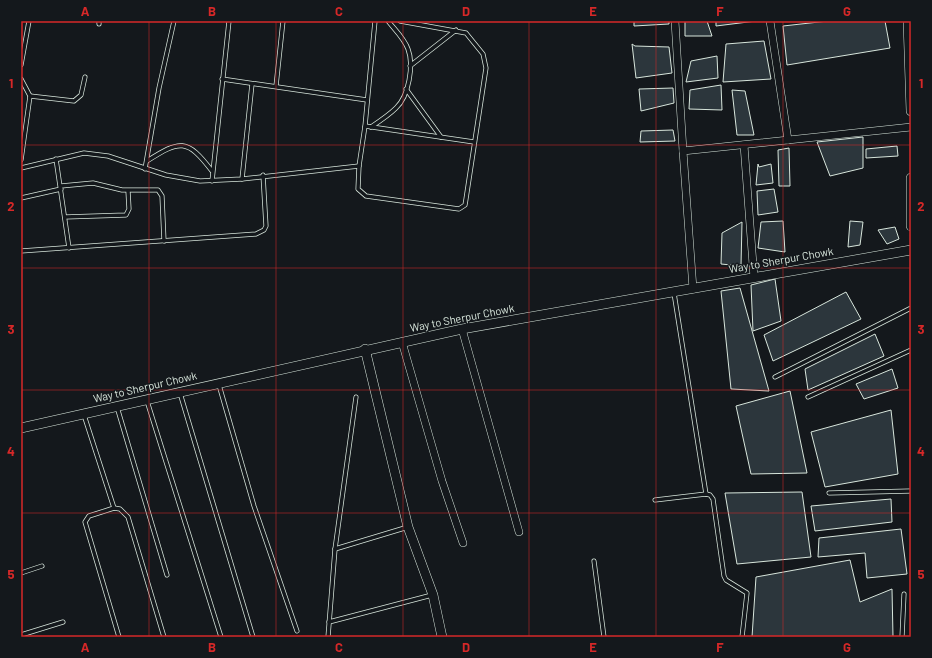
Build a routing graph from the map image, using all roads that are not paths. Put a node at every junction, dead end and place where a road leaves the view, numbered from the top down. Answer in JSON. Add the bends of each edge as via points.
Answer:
{"nodes":[{"id":1,"x":29,"y":21,"type":"edge"},
{"id":2,"x":174,"y":21,"type":"edge"},
{"id":3,"x":229,"y":21,"type":"edge"},
{"id":4,"x":280,"y":21,"type":"edge"},
{"id":5,"x":283,"y":21,"type":"edge"},
{"id":6,"x":375,"y":21,"type":"edge"},
{"id":7,"x":388,"y":21,"type":"edge"},
{"id":8,"x":400,"y":21,"type":"edge"},
{"id":9,"x":675,"y":21,"type":"edge"},
{"id":10,"x":770,"y":21,"type":"edge"},
{"id":11,"x":908,"y":21,"type":"edge"},
{"id":12,"x":456,"y":30,"type":"junction"},
{"id":13,"x":21,"y":65,"type":"edge"},
{"id":14,"x":410,"y":66,"type":"junction"},
{"id":15,"x":85,"y":77,"type":"dead end"},
{"id":16,"x":21,"y":79,"type":"edge"},
{"id":17,"x":222,"y":79,"type":"junction"},
{"id":18,"x":252,"y":84,"type":"junction"},
{"id":19,"x":276,"y":86,"type":"junction"},
{"id":20,"x":406,"y":89,"type":"junction"},
{"id":21,"x":30,"y":96,"type":"junction"},
{"id":22,"x":367,"y":100,"type":"junction"},
{"id":23,"x":911,"y":111,"type":"edge"},
{"id":24,"x":365,"y":126,"type":"junction"},
{"id":25,"x":371,"y":127,"type":"junction"},
{"id":26,"x":911,"y":127,"type":"edge"},
{"id":27,"x":441,"y":137,"type":"junction"},
{"id":28,"x":788,"y":140,"type":"junction"},
{"id":29,"x":474,"y":142,"type":"junction"},
{"id":30,"x":744,"y":145,"type":"junction"},
{"id":31,"x":683,"y":151,"type":"junction"},
{"id":32,"x":56,"y":159,"type":"junction"},
{"id":33,"x":21,"y":160,"type":"edge"},
{"id":34,"x":146,"y":161,"type":"junction"},
{"id":35,"x":359,"y":166,"type":"junction"},
{"id":36,"x":21,"y":168,"type":"edge"},
{"id":37,"x":145,"y":168,"type":"junction"},
{"id":38,"x":213,"y":171,"type":"junction"},
{"id":39,"x":263,"y":176,"type":"junction"},
{"id":40,"x":911,"y":178,"type":"edge"},
{"id":41,"x":242,"y":179,"type":"junction"},
{"id":42,"x":212,"y":181,"type":"junction"},
{"id":43,"x":61,"y":188,"type":"junction"},
{"id":44,"x":128,"y":190,"type":"junction"},
{"id":45,"x":21,"y":198,"type":"edge"},
{"id":46,"x":65,"y":217,"type":"junction"},
{"id":47,"x":911,"y":226,"type":"edge"},
{"id":48,"x":164,"y":241,"type":"junction"},
{"id":49,"x":69,"y":248,"type":"junction"},
{"id":50,"x":911,"y":250,"type":"edge"},
{"id":51,"x":21,"y":251,"type":"edge"},
{"id":52,"x":754,"y":278,"type":"junction"},
{"id":53,"x":693,"y":289,"type":"junction"},
{"id":54,"x":674,"y":292,"type":"junction"},
{"id":55,"x":911,"y":308,"type":"edge"},
{"id":56,"x":462,"y":329,"type":"junction"},
{"id":57,"x":402,"y":342,"type":"junction"},
{"id":58,"x":365,"y":349,"type":"junction"},
{"id":59,"x":911,"y":350,"type":"edge"},
{"id":60,"x":775,"y":377,"type":"dead end"},
{"id":61,"x":218,"y":383,"type":"junction"},
{"id":62,"x":180,"y":392,"type":"junction"},
{"id":63,"x":356,"y":396,"type":"dead end"},
{"id":64,"x":808,"y":397,"type":"dead end"},
{"id":65,"x":146,"y":399,"type":"junction"},
{"id":66,"x":116,"y":406,"type":"junction"},
{"id":67,"x":84,"y":414,"type":"junction"},
{"id":68,"x":21,"y":428,"type":"edge"},
{"id":69,"x":911,"y":492,"type":"edge"},
{"id":70,"x":829,"y":493,"type":"dead end"},
{"id":71,"x":706,"y":494,"type":"junction"},
{"id":72,"x":656,"y":500,"type":"dead end"},
{"id":73,"x":114,"y":508,"type":"junction"},
{"id":74,"x":408,"y":527,"type":"junction"},
{"id":75,"x":519,"y":532,"type":"dead end"},
{"id":76,"x":463,"y":543,"type":"dead end"},
{"id":77,"x":335,"y":549,"type":"junction"},
{"id":78,"x":594,"y":561,"type":"dead end"},
{"id":79,"x":42,"y":566,"type":"dead end"},
{"id":80,"x":21,"y":573,"type":"edge"},
{"id":81,"x":167,"y":575,"type":"dead end"},
{"id":82,"x":904,"y":594,"type":"dead end"},
{"id":83,"x":433,"y":595,"type":"junction"},
{"id":84,"x":63,"y":622,"type":"dead end"},
{"id":85,"x":329,"y":622,"type":"junction"},
{"id":86,"x":297,"y":631,"type":"dead end"},
{"id":87,"x":21,"y":635,"type":"edge"},
{"id":88,"x":119,"y":637,"type":"edge"},
{"id":89,"x":164,"y":637,"type":"edge"},
{"id":90,"x":221,"y":637,"type":"edge"},
{"id":91,"x":254,"y":637,"type":"edge"},
{"id":92,"x":328,"y":637,"type":"edge"},
{"id":93,"x":442,"y":637,"type":"edge"},
{"id":94,"x":604,"y":637,"type":"edge"},
{"id":95,"x":742,"y":637,"type":"edge"},
{"id":96,"x":902,"y":637,"type":"edge"}],
"edges":[{"from":1,"to":13,"type":"lane"},
{"from":2,"to":34,"type":"lane"},
{"from":3,"to":17,"type":"lane"},
{"from":4,"to":5,"type":"lane"},
{"from":5,"to":19,"type":"lane"},
{"from":6,"to":22,"type":"lane"},
{"from":7,"to":14,"type":"lane","via":[[406,44]]},
{"from":8,"to":12,"type":"lane"},
{"from":9,"to":31,"type":"street"},
{"from":10,"to":28,"type":"street"},
{"from":11,"to":23,"type":"street"},
{"from":12,"to":14,"type":"lane"},
{"from":12,"to":29,"type":"lane","via":[[466,33],[471,38],[487,63]]},
{"from":14,"to":20,"type":"lane"},
{"from":15,"to":21,"type":"lane","via":[[81,94],[74,101]]},
{"from":16,"to":21,"type":"lane"},
{"from":17,"to":18,"type":"lane"},
{"from":17,"to":38,"type":"lane"},
{"from":18,"to":19,"type":"lane"},
{"from":18,"to":41,"type":"lane"},
{"from":19,"to":22,"type":"lane"},
{"from":20,"to":25,"type":"lane","via":[[397,108]]},
{"from":20,"to":27,"type":"lane"},
{"from":21,"to":33,"type":"lane"},
{"from":22,"to":24,"type":"lane"},
{"from":24,"to":25,"type":"lane"},
{"from":24,"to":35,"type":"lane"},
{"from":25,"to":27,"type":"lane"},
{"from":26,"to":28,"type":"street"},
{"from":27,"to":29,"type":"lane"},
{"from":28,"to":30,"type":"street"},
{"from":29,"to":35,"type":"lane","via":[[465,205],[459,209],[366,196],[358,189]]},
{"from":30,"to":31,"type":"street"},
{"from":30,"to":52,"type":"street"},
{"from":31,"to":53,"type":"street"},
{"from":32,"to":36,"type":"lane"},
{"from":32,"to":37,"type":"lane","via":[[77,153],[93,153]]},
{"from":32,"to":43,"type":"lane"},
{"from":34,"to":37,"type":"lane"},
{"from":34,"to":38,"type":"lane","via":[[169,147],[185,145],[198,153]]},
{"from":35,"to":39,"type":"lane"},
{"from":37,"to":42,"type":"lane","via":[[187,180]]},
{"from":38,"to":42,"type":"lane"},
{"from":39,"to":41,"type":"lane"},
{"from":39,"to":48,"type":"lane","via":[[266,226],[262,232]]},
{"from":40,"to":47,"type":"street"},
{"from":41,"to":42,"type":"lane"},
{"from":43,"to":44,"type":"lane","via":[[93,183]]},
{"from":43,"to":45,"type":"lane"},
{"from":43,"to":46,"type":"lane"},
{"from":44,"to":46,"type":"lane","via":[[129,209],[126,215]]},
{"from":44,"to":48,"type":"lane","via":[[154,189],[160,193]]},
{"from":46,"to":49,"type":"lane"},
{"from":48,"to":49,"type":"lane"},
{"from":49,"to":51,"type":"lane"},
{"from":50,"to":52,"type":"street","name":"Way to Sherpur Chowk"},
{"from":52,"to":53,"type":"street","name":"Way to Sherpur Chowk"},
{"from":53,"to":54,"type":"street","name":"Way to Sherpur Chowk"},
{"from":54,"to":56,"type":"street","name":"Way to Sherpur Chowk"},
{"from":54,"to":71,"type":"lane"},
{"from":55,"to":60,"type":"lane"},
{"from":56,"to":57,"type":"street","name":"Way to Sherpur Chowk"},
{"from":56,"to":75,"type":"street"},
{"from":57,"to":58,"type":"street","name":"Way to Sherpur Chowk"},
{"from":57,"to":76,"type":"street","via":[[442,481]]},
{"from":58,"to":61,"type":"street","name":"Way to Sherpur Chowk"},
{"from":58,"to":74,"type":"street"},
{"from":59,"to":64,"type":"lane"},
{"from":61,"to":62,"type":"street","name":"Way to Sherpur Chowk"},
{"from":61,"to":86,"type":"lane","via":[[254,506]]},
{"from":62,"to":65,"type":"street","name":"Way to Sherpur Chowk"},
{"from":62,"to":91,"type":"lane"},
{"from":63,"to":77,"type":"lane"},
{"from":65,"to":66,"type":"street","name":"Way to Sherpur Chowk"},
{"from":65,"to":90,"type":"lane"},
{"from":66,"to":67,"type":"street","name":"Way to Sherpur Chowk"},
{"from":66,"to":81,"type":"lane"},
{"from":67,"to":68,"type":"street","name":"Way to Sherpur Chowk"},
{"from":67,"to":73,"type":"lane"},
{"from":69,"to":70,"type":"lane"},
{"from":71,"to":72,"type":"lane"},
{"from":71,"to":95,"type":"lane","via":[[713,499],[724,576],[726,580],[747,593]]},
{"from":73,"to":88,"type":"lane","via":[[89,516],[85,522]]},
{"from":73,"to":89,"type":"lane","via":[[120,509],[128,517]]},
{"from":74,"to":77,"type":"lane"},
{"from":74,"to":83,"type":"street"},
{"from":77,"to":85,"type":"lane"},
{"from":78,"to":94,"type":"lane"},
{"from":79,"to":80,"type":"lane"},
{"from":82,"to":96,"type":"lane"},
{"from":83,"to":85,"type":"lane"},
{"from":83,"to":93,"type":"street"},
{"from":84,"to":87,"type":"lane"},
{"from":85,"to":92,"type":"lane"}]}
